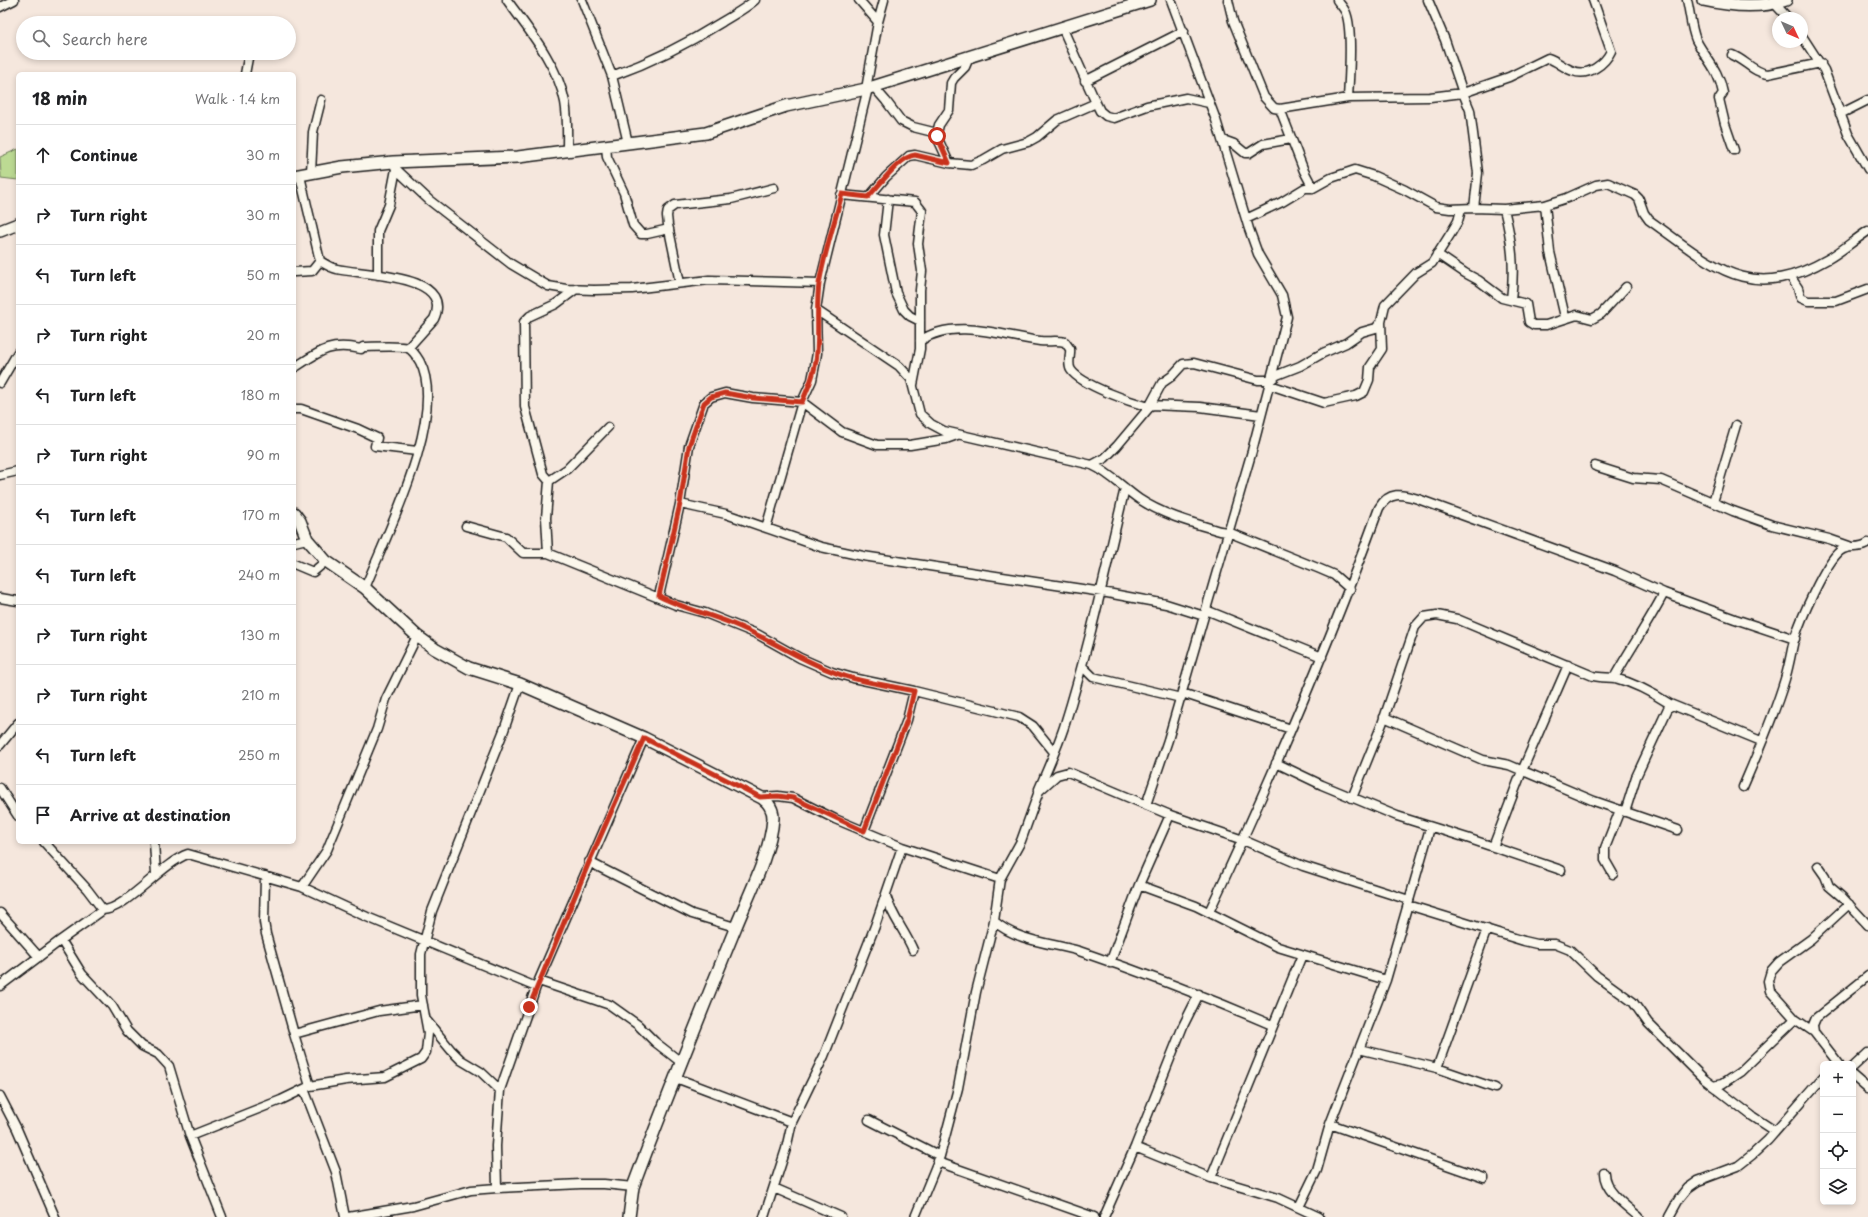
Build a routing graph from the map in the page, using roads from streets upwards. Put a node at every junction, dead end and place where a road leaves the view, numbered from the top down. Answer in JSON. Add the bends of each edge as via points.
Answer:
{"nodes":[{"id":1,"x":14,"y":0,"type":"edge"},
{"id":2,"x":507,"y":0,"type":"edge"},
{"id":3,"x":582,"y":0,"type":"edge"},
{"id":4,"x":755,"y":0,"type":"edge"},
{"id":5,"x":859,"y":0,"type":"edge"},
{"id":6,"x":884,"y":0,"type":"edge"},
{"id":7,"x":1150,"y":0,"type":"edge"},
{"id":8,"x":1171,"y":0,"type":"edge"},
{"id":9,"x":1228,"y":0,"type":"edge"},
{"id":10,"x":1336,"y":0,"type":"edge"},
{"id":11,"x":1428,"y":0,"type":"edge"},
{"id":12,"x":1593,"y":0,"type":"edge"},
{"id":13,"x":1687,"y":0,"type":"edge"},
{"id":14,"x":1703,"y":0,"type":"edge"},
{"id":15,"x":1786,"y":0,"type":"edge"},
{"id":16,"x":1775,"y":4,"type":"junction"},
{"id":17,"x":0,"y":7,"type":"edge"},
{"id":18,"x":1782,"y":12,"type":"edge"},
{"id":19,"x":878,"y":22,"type":"junction"},
{"id":20,"x":1062,"y":28,"type":"junction"},
{"id":21,"x":1184,"y":31,"type":"junction"},
{"id":22,"x":1808,"y":45,"type":"edge"},
{"id":23,"x":974,"y":55,"type":"junction"},
{"id":24,"x":1732,"y":55,"type":"dead end"},
{"id":25,"x":248,"y":60,"type":"edge"},
{"id":26,"x":1821,"y":63,"type":"junction"},
{"id":27,"x":245,"y":72,"type":"edge"},
{"id":28,"x":612,"y":76,"type":"junction"},
{"id":29,"x":1085,"y":81,"type":"junction"},
{"id":30,"x":869,"y":88,"type":"junction"},
{"id":31,"x":1463,"y":93,"type":"junction"},
{"id":32,"x":1348,"y":98,"type":"junction"},
{"id":33,"x":321,"y":100,"type":"dead end"},
{"id":34,"x":1868,"y":100,"type":"edge"},
{"id":35,"x":1096,"y":103,"type":"junction"},
{"id":36,"x":1210,"y":103,"type":"junction"},
{"id":37,"x":1280,"y":109,"type":"junction"},
{"id":38,"x":1840,"y":114,"type":"junction"},
{"id":39,"x":937,"y":133,"type":"junction"},
{"id":40,"x":1291,"y":139,"type":"junction"},
{"id":41,"x":1223,"y":140,"type":"junction"},
{"id":42,"x":628,"y":143,"type":"junction"},
{"id":43,"x":606,"y":146,"type":"junction"},
{"id":44,"x":1734,"y":150,"type":"dead end"},
{"id":45,"x":567,"y":151,"type":"junction"},
{"id":46,"x":949,"y":163,"type":"junction"},
{"id":47,"x":394,"y":166,"type":"junction"},
{"id":48,"x":1868,"y":169,"type":"edge"},
{"id":49,"x":312,"y":173,"type":"junction"},
{"id":50,"x":297,"y":176,"type":"edge"},
{"id":51,"x":774,"y":188,"type":"dead end"},
{"id":52,"x":1313,"y":188,"type":"junction"},
{"id":53,"x":842,"y":194,"type":"junction"},
{"id":54,"x":868,"y":197,"type":"junction"},
{"id":55,"x":888,"y":199,"type":"junction"},
{"id":56,"x":1545,"y":205,"type":"junction"},
{"id":57,"x":1474,"y":208,"type":"junction"},
{"id":58,"x":1504,"y":209,"type":"junction"},
{"id":59,"x":1461,"y":210,"type":"junction"},
{"id":60,"x":1246,"y":219,"type":"junction"},
{"id":61,"x":16,"y":225,"type":"edge"},
{"id":62,"x":669,"y":228,"type":"junction"},
{"id":63,"x":0,"y":231,"type":"edge"},
{"id":64,"x":1868,"y":231,"type":"edge"},
{"id":65,"x":1437,"y":254,"type":"junction"},
{"id":66,"x":320,"y":261,"type":"junction"},
{"id":67,"x":296,"y":272,"type":"edge"},
{"id":68,"x":378,"y":274,"type":"junction"},
{"id":69,"x":1790,"y":276,"type":"junction"},
{"id":70,"x":820,"y":283,"type":"junction"},
{"id":71,"x":680,"y":284,"type":"junction"},
{"id":72,"x":1626,"y":287,"type":"dead end"},
{"id":73,"x":576,"y":289,"type":"junction"},
{"id":74,"x":1868,"y":289,"type":"edge"},
{"id":75,"x":1512,"y":300,"type":"junction"},
{"id":76,"x":816,"y":310,"type":"junction"},
{"id":77,"x":1566,"y":317,"type":"junction"},
{"id":78,"x":920,"y":322,"type":"junction"},
{"id":79,"x":1381,"y":322,"type":"junction"},
{"id":80,"x":920,"y":341,"type":"junction"},
{"id":81,"x":408,"y":348,"type":"junction"},
{"id":82,"x":16,"y":355,"type":"edge"},
{"id":83,"x":296,"y":367,"type":"edge"},
{"id":84,"x":1271,"y":382,"type":"junction"},
{"id":85,"x":0,"y":383,"type":"edge"},
{"id":86,"x":913,"y":387,"type":"junction"},
{"id":87,"x":802,"y":402,"type":"junction"},
{"id":88,"x":1150,"y":406,"type":"junction"},
{"id":89,"x":296,"y":409,"type":"edge"},
{"id":90,"x":1262,"y":415,"type":"junction"},
{"id":91,"x":1736,"y":425,"type":"dead end"},
{"id":92,"x":608,"y":427,"type":"dead end"},
{"id":93,"x":957,"y":435,"type":"junction"},
{"id":94,"x":418,"y":451,"type":"junction"},
{"id":95,"x":1092,"y":465,"type":"junction"},
{"id":96,"x":1595,"y":466,"type":"dead end"},
{"id":97,"x":16,"y":471,"type":"edge"},
{"id":98,"x":0,"y":475,"type":"edge"},
{"id":99,"x":549,"y":481,"type":"junction"},
{"id":100,"x":1126,"y":488,"type":"junction"},
{"id":101,"x":1713,"y":502,"type":"junction"},
{"id":102,"x":680,"y":504,"type":"junction"},
{"id":103,"x":296,"y":516,"type":"edge"},
{"id":104,"x":466,"y":526,"type":"dead end"},
{"id":105,"x":766,"y":528,"type":"junction"},
{"id":106,"x":1228,"y":532,"type":"junction"},
{"id":107,"x":307,"y":539,"type":"junction"},
{"id":108,"x":296,"y":542,"type":"edge"},
{"id":109,"x":1849,"y":546,"type":"junction"},
{"id":110,"x":1867,"y":546,"type":"edge"},
{"id":111,"x":548,"y":554,"type":"junction"},
{"id":112,"x":326,"y":561,"type":"junction"},
{"id":113,"x":296,"y":565,"type":"edge"},
{"id":114,"x":365,"y":588,"type":"junction"},
{"id":115,"x":1350,"y":589,"type":"junction"},
{"id":116,"x":1102,"y":592,"type":"junction"},
{"id":117,"x":1664,"y":593,"type":"junction"},
{"id":118,"x":659,"y":596,"type":"junction"},
{"id":119,"x":0,"y":598,"type":"edge"},
{"id":120,"x":16,"y":601,"type":"edge"},
{"id":121,"x":1205,"y":613,"type":"junction"},
{"id":122,"x":417,"y":636,"type":"junction"},
{"id":123,"x":1795,"y":639,"type":"junction"},
{"id":124,"x":1322,"y":657,"type":"junction"},
{"id":125,"x":1568,"y":665,"type":"junction"},
{"id":126,"x":1082,"y":666,"type":"junction"},
{"id":127,"x":1614,"y":678,"type":"junction"},
{"id":128,"x":520,"y":684,"type":"junction"},
{"id":129,"x":914,"y":691,"type":"junction"},
{"id":130,"x":1182,"y":696,"type":"junction"},
{"id":131,"x":1670,"y":704,"type":"junction"},
{"id":132,"x":1384,"y":717,"type":"junction"},
{"id":133,"x":16,"y":725,"type":"edge"},
{"id":134,"x":1291,"y":729,"type":"junction"},
{"id":135,"x":644,"y":738,"type":"junction"},
{"id":136,"x":1761,"y":741,"type":"junction"},
{"id":137,"x":0,"y":745,"type":"edge"},
{"id":138,"x":1054,"y":752,"type":"junction"},
{"id":139,"x":1276,"y":763,"type":"junction"},
{"id":140,"x":1522,"y":771,"type":"junction"},
{"id":141,"x":1743,"y":787,"type":"dead end"},
{"id":142,"x":0,"y":788,"type":"edge"},
{"id":143,"x":1039,"y":790,"type":"junction"},
{"id":144,"x":760,"y":797,"type":"junction"},
{"id":145,"x":1352,"y":798,"type":"junction"},
{"id":146,"x":1146,"y":805,"type":"junction"},
{"id":147,"x":1622,"y":811,"type":"junction"},
{"id":148,"x":16,"y":813,"type":"edge"},
{"id":149,"x":1170,"y":815,"type":"junction"},
{"id":150,"x":1430,"y":828,"type":"junction"},
{"id":151,"x":1678,"y":830,"type":"dead end"},
{"id":152,"x":864,"y":831,"type":"junction"},
{"id":153,"x":1243,"y":840,"type":"junction"},
{"id":154,"x":46,"y":844,"type":"edge"},
{"id":155,"x":154,"y":844,"type":"edge"},
{"id":156,"x":902,"y":847,"type":"junction"},
{"id":157,"x":1493,"y":847,"type":"junction"},
{"id":158,"x":589,"y":862,"type":"junction"},
{"id":159,"x":1818,"y":866,"type":"dead end"},
{"id":160,"x":1562,"y":870,"type":"dead end"},
{"id":161,"x":156,"y":874,"type":"junction"},
{"id":162,"x":1612,"y":874,"type":"dead end"},
{"id":163,"x":264,"y":876,"type":"junction"},
{"id":164,"x":1000,"y":879,"type":"junction"},
{"id":165,"x":1139,"y":885,"type":"junction"},
{"id":166,"x":302,"y":887,"type":"junction"},
{"id":167,"x":886,"y":895,"type":"junction"},
{"id":168,"x":1409,"y":902,"type":"junction"},
{"id":169,"x":1849,"y":904,"type":"junction"},
{"id":170,"x":103,"y":910,"type":"junction"},
{"id":171,"x":1209,"y":912,"type":"junction"},
{"id":172,"x":0,"y":913,"type":"edge"},
{"id":173,"x":994,"y":921,"type":"junction"},
{"id":174,"x":1868,"y":926,"type":"edge"},
{"id":175,"x":735,"y":928,"type":"junction"},
{"id":176,"x":1487,"y":929,"type":"junction"},
{"id":177,"x":61,"y":940,"type":"junction"},
{"id":178,"x":424,"y":941,"type":"junction"},
{"id":179,"x":913,"y":950,"type":"dead end"},
{"id":180,"x":1302,"y":955,"type":"junction"},
{"id":181,"x":39,"y":957,"type":"junction"},
{"id":182,"x":1110,"y":963,"type":"junction"},
{"id":183,"x":1868,"y":976,"type":"edge"},
{"id":184,"x":1386,"y":980,"type":"junction"},
{"id":185,"x":538,"y":984,"type":"junction"},
{"id":186,"x":0,"y":986,"type":"edge"},
{"id":187,"x":1200,"y":994,"type":"junction"},
{"id":188,"x":424,"y":1005,"type":"junction"},
{"id":189,"x":1795,"y":1019,"type":"junction"},
{"id":190,"x":427,"y":1021,"type":"junction"},
{"id":191,"x":1272,"y":1025,"type":"junction"},
{"id":192,"x":1814,"y":1032,"type":"junction"},
{"id":193,"x":294,"y":1034,"type":"junction"},
{"id":194,"x":1359,"y":1050,"type":"junction"},
{"id":195,"x":1868,"y":1052,"type":"edge"},
{"id":196,"x":1837,"y":1061,"type":"edge"},
{"id":197,"x":682,"y":1063,"type":"junction"},
{"id":198,"x":1856,"y":1064,"type":"edge"},
{"id":199,"x":1437,"y":1068,"type":"junction"},
{"id":200,"x":676,"y":1078,"type":"junction"},
{"id":201,"x":1856,"y":1079,"type":"edge"},
{"id":202,"x":1820,"y":1080,"type":"edge"},
{"id":203,"x":1713,"y":1086,"type":"junction"},
{"id":204,"x":307,"y":1087,"type":"junction"},
{"id":205,"x":1495,"y":1088,"type":"dead end"},
{"id":206,"x":1868,"y":1089,"type":"edge"},
{"id":207,"x":500,"y":1090,"type":"junction"},
{"id":208,"x":0,"y":1096,"type":"edge"},
{"id":209,"x":869,"y":1120,"type":"dead end"},
{"id":210,"x":792,"y":1122,"type":"junction"},
{"id":211,"x":1330,"y":1124,"type":"junction"},
{"id":212,"x":1776,"y":1131,"type":"junction"},
{"id":213,"x":190,"y":1136,"type":"junction"},
{"id":214,"x":1135,"y":1147,"type":"junction"},
{"id":215,"x":939,"y":1159,"type":"junction"},
{"id":216,"x":1604,"y":1173,"type":"dead end"},
{"id":217,"x":1211,"y":1178,"type":"junction"},
{"id":218,"x":1484,"y":1178,"type":"dead end"},
{"id":219,"x":498,"y":1188,"type":"junction"},
{"id":220,"x":633,"y":1188,"type":"junction"},
{"id":221,"x":774,"y":1188,"type":"junction"},
{"id":222,"x":1299,"y":1207,"type":"junction"},
{"id":223,"x":373,"y":1215,"type":"edge"},
{"id":224,"x":55,"y":1217,"type":"edge"},
{"id":225,"x":222,"y":1217,"type":"edge"},
{"id":226,"x":345,"y":1217,"type":"edge"},
{"id":227,"x":348,"y":1217,"type":"edge"},
{"id":228,"x":629,"y":1217,"type":"edge"},
{"id":229,"x":764,"y":1217,"type":"edge"},
{"id":230,"x":841,"y":1217,"type":"edge"},
{"id":231,"x":915,"y":1217,"type":"edge"},
{"id":232,"x":1094,"y":1217,"type":"edge"},
{"id":233,"x":1104,"y":1217,"type":"edge"},
{"id":234,"x":1319,"y":1217,"type":"edge"},
{"id":235,"x":1639,"y":1217,"type":"edge"},
{"id":236,"x":1669,"y":1217,"type":"edge"}],
"edges":[{"from":1,"to":17,"type":"street"},
{"from":2,"to":45,"type":"street","via":[[528,28],[556,75],[565,100]]},
{"from":3,"to":28,"type":"street"},
{"from":4,"to":28,"type":"street","via":[[670,51],[643,65]]},
{"from":5,"to":19,"type":"street"},
{"from":6,"to":19,"type":"street"},
{"from":7,"to":20,"type":"street"},
{"from":8,"to":21,"type":"street"},
{"from":9,"to":37,"type":"street","via":[[1231,16],[1264,97],[1274,108]]},
{"from":10,"to":32,"type":"street","via":[[1346,13],[1348,22]]},
{"from":11,"to":31,"type":"street"},
{"from":12,"to":31,"type":"street","via":[[1611,51],[1599,66],[1581,73],[1548,58]]},
{"from":13,"to":44,"type":"street","via":[[1696,39],[1716,70],[1721,83],[1723,93],[1719,99]]},
{"from":14,"to":16,"type":"street","via":[[1722,4]]},
{"from":15,"to":16,"type":"street"},
{"from":16,"to":18,"type":"street"},
{"from":19,"to":30,"type":"street"},
{"from":20,"to":23,"type":"street"},
{"from":20,"to":29,"type":"street"},
{"from":21,"to":29,"type":"street"},
{"from":21,"to":36,"type":"street"},
{"from":22,"to":26,"type":"street"},
{"from":23,"to":30,"type":"street"},
{"from":23,"to":39,"type":"street","via":[[951,83],[949,110]]},
{"from":24,"to":26,"type":"street","via":[[1761,73],[1768,74]]},
{"from":25,"to":27,"type":"street"},
{"from":26,"to":38,"type":"street"},
{"from":28,"to":42,"type":"street"},
{"from":29,"to":35,"type":"street"},
{"from":30,"to":39,"type":"street","via":[[886,101],[901,121]]},
{"from":30,"to":42,"type":"street","via":[[786,106],[706,133]]},
{"from":30,"to":53,"type":"street"},
{"from":31,"to":32,"type":"street","via":[[1430,97]]},
{"from":31,"to":57,"type":"street","via":[[1470,110],[1477,153],[1478,187]]},
{"from":32,"to":37,"type":"street"},
{"from":33,"to":49,"type":"street","via":[[313,132]]},
{"from":34,"to":38,"type":"street"},
{"from":35,"to":36,"type":"street","via":[[1106,116],[1114,118],[1147,106],[1186,98]]},
{"from":35,"to":46,"type":"street","via":[[1058,120],[1028,142],[1002,149],[971,165]]},
{"from":36,"to":41,"type":"street"},
{"from":37,"to":40,"type":"street"},
{"from":38,"to":48,"type":"street","via":[[1855,149]]},
{"from":39,"to":46,"type":"street"},
{"from":40,"to":41,"type":"street","via":[[1263,144],[1249,153]]},
{"from":40,"to":52,"type":"street"},
{"from":41,"to":60,"type":"street"},
{"from":42,"to":43,"type":"street"},
{"from":43,"to":45,"type":"street"},
{"from":43,"to":62,"type":"street","via":[[607,156],[624,194],[633,225],[641,234]]},
{"from":45,"to":47,"type":"street"},
{"from":46,"to":54,"type":"street","via":[[915,155],[909,156]]},
{"from":47,"to":49,"type":"street","via":[[342,167]]},
{"from":47,"to":68,"type":"street","via":[[389,205],[378,231]]},
{"from":47,"to":73,"type":"street","via":[[429,200],[511,264],[548,286]]},
{"from":49,"to":50,"type":"street"},
{"from":50,"to":66,"type":"street"},
{"from":51,"to":62,"type":"street","via":[[731,199],[675,206],[668,210]]},
{"from":52,"to":59,"type":"street","via":[[1348,172],[1360,171],[1405,190],[1436,207]]},
{"from":52,"to":60,"type":"street","via":[[1305,188]]},
{"from":53,"to":54,"type":"street"},
{"from":53,"to":70,"type":"street"},
{"from":54,"to":55,"type":"street"},
{"from":55,"to":78,"type":"street","via":[[884,235],[896,293],[904,310]]},
{"from":55,"to":78,"type":"street","via":[[915,202],[922,211],[918,244],[922,266]]},
{"from":56,"to":58,"type":"street"},
{"from":56,"to":69,"type":"street","via":[[1596,185],[1612,184],[1635,195],[1649,220],[1722,270],[1756,280]]},
{"from":56,"to":77,"type":"street","via":[[1550,252]]},
{"from":57,"to":58,"type":"street"},
{"from":57,"to":59,"type":"street"},
{"from":58,"to":75,"type":"street","via":[[1511,240]]},
{"from":59,"to":65,"type":"street","via":[[1451,233]]},
{"from":60,"to":84,"type":"street","via":[[1258,254],[1282,295],[1287,318]]},
{"from":61,"to":63,"type":"street"},
{"from":62,"to":71,"type":"street"},
{"from":64,"to":69,"type":"street","via":[[1830,259]]},
{"from":65,"to":75,"type":"street","via":[[1502,298]]},
{"from":65,"to":79,"type":"street","via":[[1429,266],[1416,274],[1385,305]]},
{"from":66,"to":67,"type":"street","via":[[312,271]]},
{"from":66,"to":68,"type":"street","via":[[336,269]]},
{"from":68,"to":81,"type":"street","via":[[420,285],[436,299],[434,319]]},
{"from":69,"to":74,"type":"street","via":[[1801,298],[1808,301],[1836,301]]},
{"from":70,"to":71,"type":"street","via":[[709,280]]},
{"from":70,"to":76,"type":"street"},
{"from":71,"to":73,"type":"street","via":[[632,289]]},
{"from":72,"to":77,"type":"street","via":[[1597,317]]},
{"from":73,"to":99,"type":"street","via":[[524,322],[525,407],[543,474]]},
{"from":75,"to":77,"type":"street","via":[[1526,304],[1529,322],[1534,325],[1546,325]]},
{"from":76,"to":86,"type":"street","via":[[899,366],[908,374]]},
{"from":76,"to":87,"type":"street","via":[[817,353],[812,380]]},
{"from":78,"to":80,"type":"street"},
{"from":79,"to":84,"type":"street","via":[[1376,328],[1362,332],[1346,343],[1277,375]]},
{"from":79,"to":84,"type":"street","via":[[1382,349],[1370,367],[1368,387],[1362,394],[1324,402]]},
{"from":80,"to":86,"type":"street","via":[[919,362]]},
{"from":80,"to":88,"type":"street","via":[[936,332],[953,330],[996,332],[1041,341],[1065,342],[1070,349],[1069,366],[1078,376],[1098,388]]},
{"from":81,"to":83,"type":"street","via":[[361,349],[344,345],[325,349]]},
{"from":81,"to":94,"type":"street","via":[[416,354],[426,380],[425,425]]},
{"from":82,"to":85,"type":"street"},
{"from":84,"to":88,"type":"street","via":[[1186,363],[1162,383]]},
{"from":84,"to":90,"type":"street"},
{"from":86,"to":93,"type":"street","via":[[920,414],[931,424]]},
{"from":87,"to":93,"type":"street","via":[[842,432],[877,445],[910,445]]},
{"from":87,"to":102,"type":"street","via":[[725,393],[711,397],[704,403],[689,446]]},
{"from":87,"to":105,"type":"street"},
{"from":88,"to":90,"type":"street","via":[[1200,407]]},
{"from":88,"to":95,"type":"street","via":[[1117,446],[1105,458]]},
{"from":89,"to":94,"type":"street","via":[[358,429],[377,438],[375,446]]},
{"from":90,"to":106,"type":"street"},
{"from":91,"to":101,"type":"street"},
{"from":92,"to":99,"type":"street","via":[[567,469]]},
{"from":93,"to":95,"type":"street"},
{"from":94,"to":114,"type":"street"},
{"from":95,"to":100,"type":"street"},
{"from":96,"to":101,"type":"street","via":[[1633,478],[1661,480]]},
{"from":97,"to":98,"type":"street"},
{"from":99,"to":111,"type":"street","via":[[546,518]]},
{"from":100,"to":106,"type":"street","via":[[1140,500],[1168,513]]},
{"from":100,"to":116,"type":"street"},
{"from":101,"to":109,"type":"street","via":[[1772,525]]},
{"from":102,"to":105,"type":"street","via":[[726,514]]},
{"from":102,"to":118,"type":"street"},
{"from":103,"to":107,"type":"street"},
{"from":104,"to":111,"type":"street","via":[[506,537],[523,553]]},
{"from":105,"to":116,"type":"street","via":[[821,547],[863,556]]},
{"from":106,"to":115,"type":"street","via":[[1334,575]]},
{"from":106,"to":121,"type":"street"},
{"from":107,"to":108,"type":"street"},
{"from":107,"to":112,"type":"street"},
{"from":109,"to":110,"type":"street"},
{"from":109,"to":123,"type":"street","via":[[1840,550],[1832,559]]},
{"from":111,"to":118,"type":"street"},
{"from":112,"to":113,"type":"street","via":[[313,572]]},
{"from":112,"to":114,"type":"street"},
{"from":114,"to":122,"type":"street"},
{"from":115,"to":117,"type":"street","via":[[1380,508],[1389,497],[1403,494],[1615,571]]},
{"from":115,"to":124,"type":"street"},
{"from":116,"to":121,"type":"street"},
{"from":116,"to":126,"type":"street"},
{"from":117,"to":123,"type":"street"},
{"from":117,"to":127,"type":"street"},
{"from":118,"to":129,"type":"street","via":[[676,605],[733,624],[832,672]]},
{"from":119,"to":120,"type":"street"},
{"from":121,"to":124,"type":"street"},
{"from":121,"to":130,"type":"street"},
{"from":122,"to":128,"type":"street","via":[[469,668]]},
{"from":122,"to":166,"type":"street","via":[[386,699],[378,729],[327,850]]},
{"from":123,"to":136,"type":"street","via":[[1785,678]]},
{"from":124,"to":134,"type":"street"},
{"from":125,"to":127,"type":"street","via":[[1593,676]]},
{"from":125,"to":132,"type":"street","via":[[1457,619],[1437,615],[1424,617],[1415,627]]},
{"from":125,"to":140,"type":"street"},
{"from":126,"to":130,"type":"street","via":[[1093,677]]},
{"from":126,"to":138,"type":"street","via":[[1064,728]]},
{"from":127,"to":131,"type":"street","via":[[1656,695]]},
{"from":128,"to":135,"type":"street"},
{"from":128,"to":178,"type":"street","via":[[432,911]]},
{"from":129,"to":138,"type":"street","via":[[1019,718],[1033,726]]},
{"from":129,"to":152,"type":"street","via":[[907,720]]},
{"from":130,"to":134,"type":"street"},
{"from":130,"to":146,"type":"street"},
{"from":131,"to":136,"type":"street"},
{"from":131,"to":147,"type":"street"},
{"from":132,"to":140,"type":"street","via":[[1483,760],[1509,765]]},
{"from":132,"to":145,"type":"street"},
{"from":133,"to":137,"type":"street"},
{"from":134,"to":139,"type":"street"},
{"from":135,"to":144,"type":"street"},
{"from":135,"to":158,"type":"street"},
{"from":136,"to":141,"type":"street"},
{"from":138,"to":143,"type":"street"},
{"from":139,"to":145,"type":"street"},
{"from":139,"to":153,"type":"street"},
{"from":140,"to":147,"type":"street"},
{"from":140,"to":157,"type":"street"},
{"from":142,"to":148,"type":"street"},
{"from":143,"to":146,"type":"street","via":[[1057,775],[1068,772]]},
{"from":143,"to":164,"type":"street","via":[[1021,841]]},
{"from":144,"to":152,"type":"street","via":[[793,798]]},
{"from":144,"to":175,"type":"street","via":[[772,808],[772,826],[763,862]]},
{"from":145,"to":150,"type":"street"},
{"from":146,"to":149,"type":"street"},
{"from":147,"to":151,"type":"street"},
{"from":147,"to":162,"type":"street","via":[[1605,848],[1605,860]]},
{"from":149,"to":153,"type":"street"},
{"from":149,"to":165,"type":"street"},
{"from":150,"to":157,"type":"street"},
{"from":150,"to":168,"type":"street"},
{"from":152,"to":156,"type":"street"},
{"from":153,"to":168,"type":"street","via":[[1303,866]]},
{"from":153,"to":171,"type":"street"},
{"from":154,"to":170,"type":"street"},
{"from":155,"to":161,"type":"street"},
{"from":156,"to":164,"type":"street"},
{"from":156,"to":167,"type":"street"},
{"from":157,"to":160,"type":"street"},
{"from":158,"to":175,"type":"street","via":[[692,914]]},
{"from":158,"to":185,"type":"street"},
{"from":159,"to":169,"type":"street","via":[[1829,886]]},
{"from":161,"to":163,"type":"street","via":[[188,854]]},
{"from":161,"to":170,"type":"street","via":[[120,903]]},
{"from":163,"to":166,"type":"street"},
{"from":163,"to":193,"type":"street","via":[[264,922]]},
{"from":164,"to":173,"type":"street"},
{"from":165,"to":171,"type":"street"},
{"from":165,"to":182,"type":"street"},
{"from":166,"to":178,"type":"street"},
{"from":167,"to":179,"type":"street","via":[[890,910]]},
{"from":167,"to":210,"type":"street","via":[[824,1056]]},
{"from":168,"to":176,"type":"street"},
{"from":168,"to":184,"type":"street"},
{"from":169,"to":174,"type":"street"},
{"from":169,"to":189,"type":"street","via":[[1812,939],[1788,954],[1772,971],[1768,981],[1770,990]]},
{"from":170,"to":177,"type":"street"},
{"from":171,"to":180,"type":"street","via":[[1256,937]]},
{"from":172,"to":181,"type":"street"},
{"from":173,"to":182,"type":"street","via":[[1009,933],[1078,951]]},
{"from":173,"to":215,"type":"street","via":[[976,992],[958,1088]]},
{"from":175,"to":197,"type":"street"},
{"from":176,"to":199,"type":"street"},
{"from":176,"to":203,"type":"street","via":[[1524,941],[1555,944],[1570,950],[1597,976],[1633,1002],[1648,1023]]},
{"from":177,"to":181,"type":"street"},
{"from":177,"to":213,"type":"street","via":[[82,974],[112,1006],[127,1031],[142,1046],[158,1054],[169,1066]]},
{"from":178,"to":185,"type":"street"},
{"from":178,"to":188,"type":"street","via":[[421,995]]},
{"from":180,"to":184,"type":"street"},
{"from":180,"to":191,"type":"street"},
{"from":181,"to":186,"type":"street"},
{"from":182,"to":187,"type":"street"},
{"from":183,"to":192,"type":"street","via":[[1816,1018]]},
{"from":184,"to":194,"type":"street"},
{"from":185,"to":197,"type":"street","via":[[610,1005]]},
{"from":185,"to":207,"type":"street"},
{"from":187,"to":191,"type":"street"},
{"from":187,"to":214,"type":"street","via":[[1183,1026]]},
{"from":188,"to":190,"type":"street"},
{"from":188,"to":193,"type":"street","via":[[378,1012]]},
{"from":189,"to":192,"type":"street"},
{"from":189,"to":203,"type":"street","via":[[1740,1072],[1722,1084]]},
{"from":190,"to":204,"type":"street","via":[[426,1052],[416,1062],[385,1077]]},
{"from":190,"to":207,"type":"street","via":[[461,1060],[481,1072]]},
{"from":191,"to":217,"type":"street"},
{"from":192,"to":196,"type":"street"},
{"from":193,"to":204,"type":"street"},
{"from":194,"to":199,"type":"street"},
{"from":194,"to":211,"type":"street"},
{"from":195,"to":198,"type":"street"},
{"from":197,"to":200,"type":"street"},
{"from":199,"to":205,"type":"street"},
{"from":200,"to":210,"type":"street"},
{"from":200,"to":220,"type":"street"},
{"from":201,"to":206,"type":"street"},
{"from":202,"to":212,"type":"street"},
{"from":203,"to":212,"type":"street"},
{"from":204,"to":213,"type":"street"},
{"from":204,"to":226,"type":"street","via":[[336,1172]]},
{"from":207,"to":219,"type":"street","via":[[496,1146]]},
{"from":208,"to":224,"type":"street"},
{"from":209,"to":215,"type":"street"},
{"from":210,"to":221,"type":"street"},
{"from":211,"to":218,"type":"street"},
{"from":211,"to":222,"type":"street","via":[[1317,1170]]},
{"from":212,"to":236,"type":"street","via":[[1738,1166],[1693,1184],[1679,1199]]},
{"from":213,"to":225,"type":"street"},
{"from":214,"to":217,"type":"street"},
{"from":214,"to":233,"type":"street"},
{"from":215,"to":231,"type":"street"},
{"from":215,"to":232,"type":"street"},
{"from":216,"to":235,"type":"street","via":[[1604,1178],[1612,1191]]},
{"from":217,"to":222,"type":"street"},
{"from":219,"to":220,"type":"street","via":[[581,1184]]},
{"from":219,"to":223,"type":"street","via":[[471,1190]]},
{"from":220,"to":228,"type":"street"},
{"from":221,"to":229,"type":"street"},
{"from":221,"to":230,"type":"street"},
{"from":222,"to":234,"type":"street"},
{"from":223,"to":227,"type":"street"}]}
